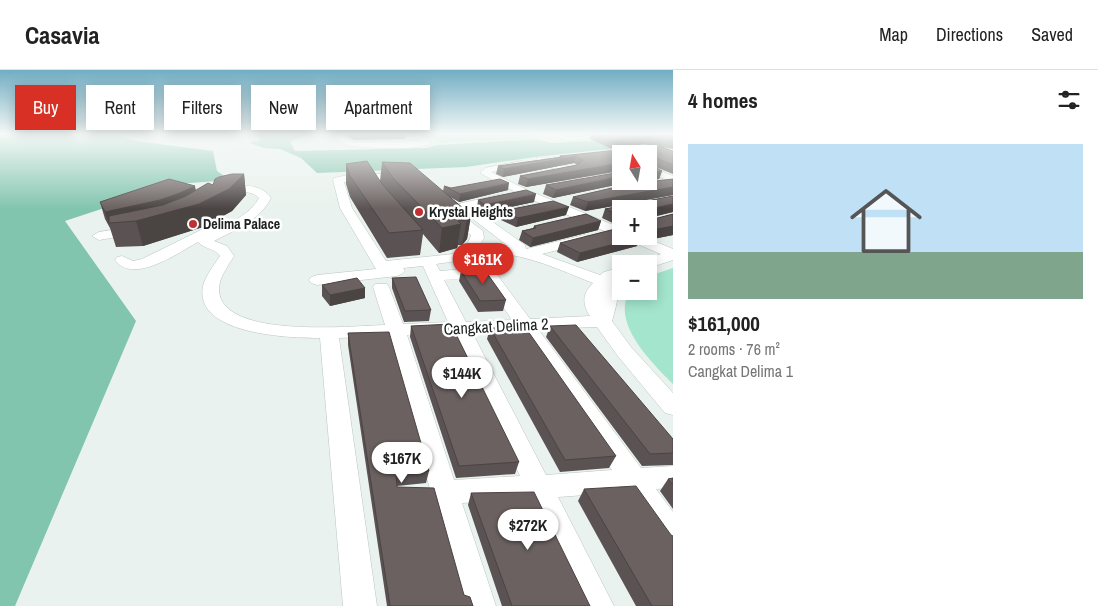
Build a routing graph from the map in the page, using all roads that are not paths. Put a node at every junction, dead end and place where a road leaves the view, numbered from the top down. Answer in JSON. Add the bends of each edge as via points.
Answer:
{"nodes":[{"id":1,"x":552,"y":159,"type":"edge"},
{"id":2,"x":540,"y":160,"type":"junction"},
{"id":3,"x":593,"y":166,"type":"edge"},
{"id":4,"x":565,"y":169,"type":"junction"},
{"id":5,"x":547,"y":173,"type":"edge"},
{"id":6,"x":658,"y":174,"type":"edge"},
{"id":7,"x":370,"y":176,"type":"junction"},
{"id":8,"x":520,"y":179,"type":"edge"},
{"id":9,"x":416,"y":181,"type":"edge"},
{"id":10,"x":673,"y":181,"type":"edge"},
{"id":11,"x":501,"y":182,"type":"junction"},
{"id":12,"x":572,"y":183,"type":"edge"},
{"id":13,"x":658,"y":184,"type":"edge"},
{"id":14,"x":483,"y":185,"type":"edge"},
{"id":15,"x":543,"y":188,"type":"dead end"},
{"id":16,"x":378,"y":189,"type":"edge"},
{"id":17,"x":244,"y":190,"type":"junction"},
{"id":18,"x":523,"y":192,"type":"junction"},
{"id":19,"x":570,"y":200,"type":"dead end"},
{"id":20,"x":207,"y":201,"type":"edge"},
{"id":21,"x":437,"y":201,"type":"edge"},
{"id":22,"x":551,"y":203,"type":"junction"},
{"id":23,"x":604,"y":213,"type":"edge"},
{"id":24,"x":585,"y":217,"type":"junction"},
{"id":25,"x":480,"y":220,"type":"junction"},
{"id":26,"x":566,"y":222,"type":"edge"},
{"id":27,"x":150,"y":227,"type":"edge"},
{"id":28,"x":612,"y":228,"type":"edge"},
{"id":29,"x":520,"y":232,"type":"edge"},
{"id":30,"x":612,"y":235,"type":"edge"},
{"id":31,"x":100,"y":236,"type":"dead end"},
{"id":32,"x":502,"y":236,"type":"junction"},
{"id":33,"x":651,"y":245,"type":"edge"},
{"id":34,"x":673,"y":255,"type":"edge"},
{"id":35,"x":535,"y":256,"type":"junction"},
{"id":36,"x":122,"y":260,"type":"dead end"},
{"id":37,"x":657,"y":260,"type":"edge"},
{"id":38,"x":430,"y":262,"type":"junction"},
{"id":39,"x":484,"y":267,"type":"junction"},
{"id":40,"x":612,"y":274,"type":"edge"},
{"id":41,"x":383,"y":275,"type":"junction"},
{"id":42,"x":317,"y":280,"type":"dead end"},
{"id":43,"x":601,"y":281,"type":"junction"},
{"id":44,"x":612,"y":287,"type":"edge"},
{"id":45,"x":603,"y":321,"type":"junction"},
{"id":46,"x":524,"y":324,"type":"junction"},
{"id":47,"x":460,"y":328,"type":"junction"},
{"id":48,"x":396,"y":330,"type":"junction"},
{"id":49,"x":329,"y":332,"type":"junction"},
{"id":50,"x":673,"y":407,"type":"edge"},
{"id":51,"x":673,"y":477,"type":"edge"},
{"id":52,"x":633,"y":479,"type":"junction"},
{"id":53,"x":538,"y":487,"type":"junction"},
{"id":54,"x":444,"y":492,"type":"junction"},
{"id":55,"x":673,"y":536,"type":"edge"},
{"id":56,"x":360,"y":606,"type":"edge"},
{"id":57,"x":478,"y":606,"type":"edge"},
{"id":58,"x":597,"y":606,"type":"edge"}],
"edges":[{"from":1,"to":2,"type":"street"},
{"from":2,"to":4,"type":"street"},
{"from":2,"to":11,"type":"street","via":[[485,172]]},
{"from":3,"to":4,"type":"street"},
{"from":4,"to":5,"type":"street"},
{"from":4,"to":12,"type":"street","via":[[597,178]]},
{"from":6,"to":10,"type":"street"},
{"from":7,"to":9,"type":"street"},
{"from":7,"to":16,"type":"street"},
{"from":7,"to":41,"type":"street","via":[[343,178],[338,182],[346,208]]},
{"from":8,"to":11,"type":"street"},
{"from":10,"to":13,"type":"street"},
{"from":11,"to":14,"type":"street"},
{"from":11,"to":18,"type":"street"},
{"from":15,"to":18,"type":"street"},
{"from":17,"to":20,"type":"street","via":[[221,192]]},
{"from":17,"to":36,"type":"street","via":[[245,203],[238,212],[202,236],[136,266]]},
{"from":17,"to":49,"type":"street","name":"Cangkat Delima 2","via":[[262,193],[265,198],[262,205],[205,242],[226,252],[227,256],[214,279],[210,291],[212,301],[230,319],[252,327],[294,333]]},
{"from":18,"to":22,"type":"street"},
{"from":18,"to":25,"type":"street","via":[[462,206]]},
{"from":19,"to":22,"type":"street"},
{"from":21,"to":38,"type":"street","via":[[475,231],[478,238],[463,255]]},
{"from":22,"to":24,"type":"street"},
{"from":22,"to":25,"type":"street"},
{"from":23,"to":24,"type":"street"},
{"from":24,"to":26,"type":"street"},
{"from":24,"to":28,"type":"street"},
{"from":25,"to":32,"type":"street"},
{"from":27,"to":31,"type":"street"},
{"from":29,"to":32,"type":"street"},
{"from":30,"to":35,"type":"street"},
{"from":32,"to":35,"type":"street"},
{"from":33,"to":34,"type":"street"},
{"from":34,"to":37,"type":"street"},
{"from":35,"to":39,"type":"street","via":[[493,248],[483,251]]},
{"from":35,"to":43,"type":"street"},
{"from":38,"to":39,"type":"street"},
{"from":38,"to":41,"type":"street"},
{"from":38,"to":47,"type":"street"},
{"from":39,"to":46,"type":"street"},
{"from":40,"to":43,"type":"street"},
{"from":41,"to":42,"type":"street"},
{"from":41,"to":48,"type":"street"},
{"from":43,"to":45,"type":"street","via":[[592,298],[594,309]]},
{"from":44,"to":45,"type":"street"},
{"from":45,"to":46,"type":"street","name":"Cangkat Delima 2"},
{"from":45,"to":50,"type":"street","via":[[624,351]]},
{"from":46,"to":47,"type":"street","name":"Cangkat Delima 2"},
{"from":46,"to":52,"type":"street"},
{"from":47,"to":48,"type":"street","name":"Cangkat Delima 2"},
{"from":47,"to":53,"type":"street"},
{"from":48,"to":49,"type":"street","name":"Cangkat Delima 2"},
{"from":48,"to":54,"type":"street"},
{"from":49,"to":56,"type":"street"},
{"from":51,"to":52,"type":"street"},
{"from":52,"to":53,"type":"street"},
{"from":52,"to":55,"type":"street"},
{"from":53,"to":54,"type":"street"},
{"from":53,"to":58,"type":"street"},
{"from":54,"to":57,"type":"street"}]}
